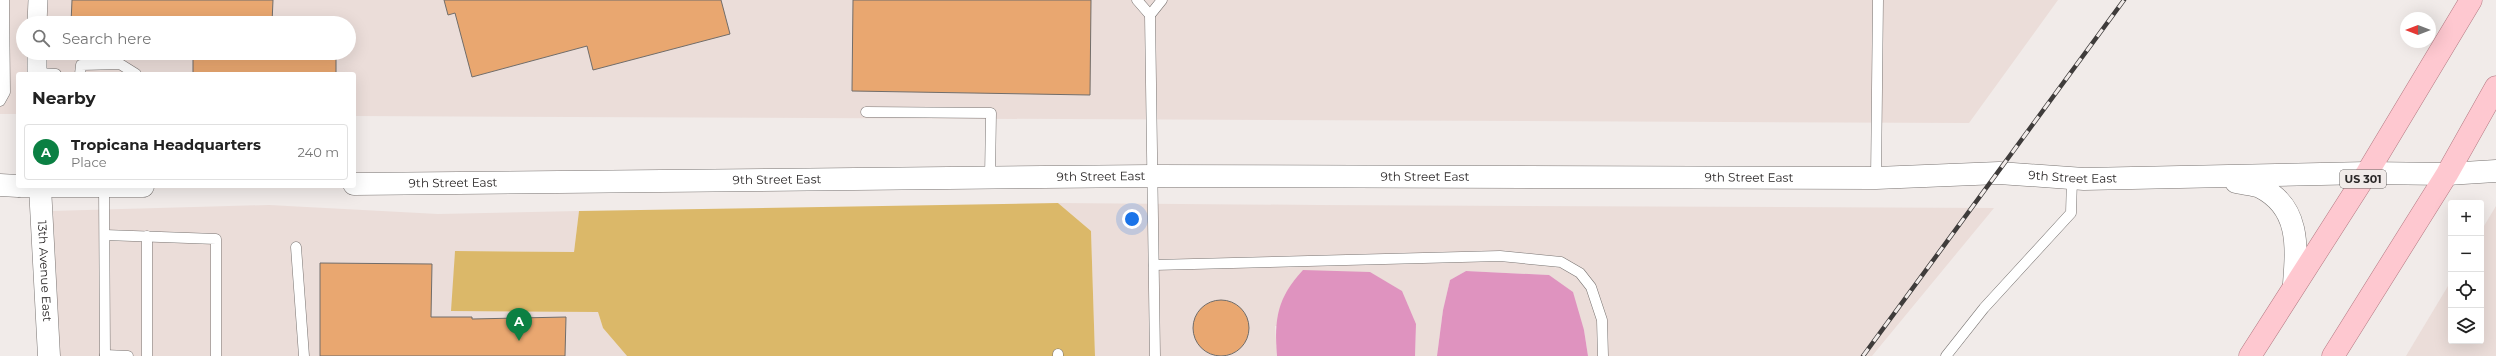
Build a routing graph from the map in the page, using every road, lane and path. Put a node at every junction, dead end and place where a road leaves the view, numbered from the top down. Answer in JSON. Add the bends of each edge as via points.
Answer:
{"nodes":[{"id":1,"x":4,"y":0,"type":"edge"},
{"id":2,"x":38,"y":0,"type":"edge"},
{"id":3,"x":1137,"y":0,"type":"edge"},
{"id":4,"x":1162,"y":0,"type":"edge"},
{"id":5,"x":1878,"y":0,"type":"edge"},
{"id":6,"x":2471,"y":0,"type":"edge"},
{"id":7,"x":1150,"y":15,"type":"junction"},
{"id":8,"x":37,"y":16,"type":"edge"},
{"id":9,"x":37,"y":60,"type":"edge"},
{"id":10,"x":36,"y":72,"type":"edge"},
{"id":11,"x":80,"y":72,"type":"edge"},
{"id":12,"x":133,"y":72,"type":"edge"},
{"id":13,"x":2496,"y":87,"type":"edge"},
{"id":14,"x":0,"y":101,"type":"edge"},
{"id":15,"x":866,"y":112,"type":"dead end"},
{"id":16,"x":2496,"y":171,"type":"edge"},
{"id":17,"x":2367,"y":173,"type":"junction"},
{"id":18,"x":2447,"y":174,"type":"junction"},
{"id":19,"x":1152,"y":176,"type":"junction"},
{"id":20,"x":2207,"y":176,"type":"junction"},
{"id":21,"x":990,"y":177,"type":"junction"},
{"id":22,"x":1876,"y":178,"type":"junction"},
{"id":23,"x":2072,"y":179,"type":"junction"},
{"id":24,"x":356,"y":184,"type":"edge"},
{"id":25,"x":0,"y":185,"type":"edge"},
{"id":26,"x":16,"y":186,"type":"edge"},
{"id":27,"x":33,"y":188,"type":"edge"},
{"id":28,"x":104,"y":188,"type":"edge"},
{"id":29,"x":105,"y":235,"type":"junction"},
{"id":30,"x":147,"y":236,"type":"junction"},
{"id":31,"x":296,"y":248,"type":"dead end"},
{"id":32,"x":1154,"y":264,"type":"junction"},
{"id":33,"x":2294,"y":284,"type":"junction"},
{"id":34,"x":49,"y":356,"type":"edge"},
{"id":35,"x":106,"y":356,"type":"edge"},
{"id":36,"x":128,"y":356,"type":"edge"},
{"id":37,"x":147,"y":356,"type":"edge"},
{"id":38,"x":216,"y":356,"type":"edge"},
{"id":39,"x":304,"y":356,"type":"edge"},
{"id":40,"x":1155,"y":356,"type":"edge"},
{"id":41,"x":1603,"y":356,"type":"edge"},
{"id":42,"x":1946,"y":356,"type":"edge"},
{"id":43,"x":2250,"y":356,"type":"edge"},
{"id":44,"x":2333,"y":356,"type":"edge"}],
"edges":[{"from":1,"to":14,"type":"lane","via":[[5,92]]},
{"from":2,"to":8,"type":"street"},
{"from":3,"to":7,"type":"lane"},
{"from":4,"to":7,"type":"lane"},
{"from":5,"to":22,"type":"lane"},
{"from":6,"to":17,"type":"main road","number":"US 301"},
{"from":7,"to":19,"type":"lane"},
{"from":9,"to":10,"type":"street"},
{"from":11,"to":12,"type":"lane","via":[[81,65],[120,64]]},
{"from":13,"to":18,"type":"main road"},
{"from":15,"to":21,"type":"lane","via":[[991,113]]},
{"from":16,"to":18,"type":"street","name":"9th Street East"},
{"from":17,"to":18,"type":"street","name":"9th Street East"},
{"from":17,"to":20,"type":"street","name":"9th Street East"},
{"from":17,"to":33,"type":"main road","number":"US 301"},
{"from":18,"to":44,"type":"main road"},
{"from":19,"to":21,"type":"street","name":"9th Street East"},
{"from":19,"to":22,"type":"street","name":"9th Street East"},
{"from":19,"to":32,"type":"lane"},
{"from":20,"to":23,"type":"street","name":"9th Street East"},
{"from":20,"to":33,"type":"street","via":[[2260,187],[2283,206],[2293,223],[2297,247]]},
{"from":21,"to":24,"type":"street","name":"9th Street East"},
{"from":22,"to":23,"type":"street","name":"9th Street East","via":[[1999,173]]},
{"from":23,"to":42,"type":"lane","via":[[2071,213],[1984,308]]},
{"from":25,"to":26,"type":"street"},
{"from":27,"to":34,"type":"street","name":"13th Avenue East"},
{"from":28,"to":29,"type":"lane"},
{"from":29,"to":30,"type":"lane"},
{"from":29,"to":35,"type":"lane"},
{"from":30,"to":37,"type":"lane"},
{"from":30,"to":38,"type":"lane","via":[[216,239]]},
{"from":31,"to":39,"type":"lane"},
{"from":32,"to":40,"type":"lane"},
{"from":32,"to":41,"type":"lane","via":[[1500,256],[1561,262],[1580,273],[1591,287],[1602,320]]},
{"from":33,"to":43,"type":"main road","number":"US 301"},
{"from":35,"to":36,"type":"lane"}]}
